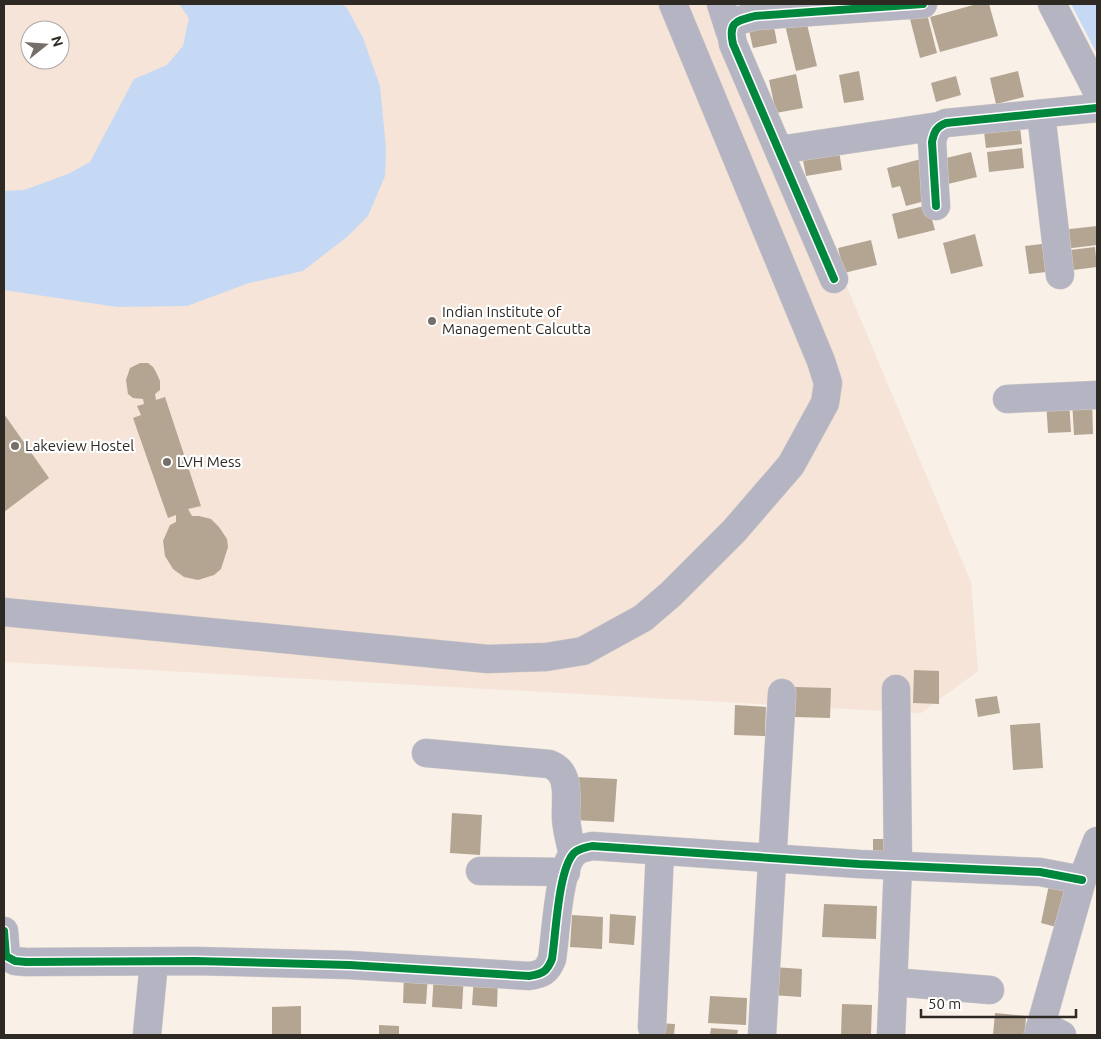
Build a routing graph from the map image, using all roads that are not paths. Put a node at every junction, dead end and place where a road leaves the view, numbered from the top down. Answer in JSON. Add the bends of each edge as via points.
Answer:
{"nodes":[{"id":1,"x":673,"y":4,"type":"edge"},
{"id":2,"x":721,"y":4,"type":"edge"},
{"id":3,"x":923,"y":4,"type":"edge"},
{"id":4,"x":1052,"y":4,"type":"edge"},
{"id":5,"x":784,"y":9,"type":"edge"},
{"id":6,"x":730,"y":32,"type":"junction"},
{"id":7,"x":1097,"y":92,"type":"edge"},
{"id":8,"x":1097,"y":108,"type":"edge"},
{"id":9,"x":1040,"y":114,"type":"junction"},
{"id":10,"x":939,"y":126,"type":"junction"},
{"id":11,"x":779,"y":150,"type":"junction"},
{"id":12,"x":936,"y":206,"type":"dead end"},
{"id":13,"x":1060,"y":275,"type":"dead end"},
{"id":14,"x":834,"y":279,"type":"dead end"},
{"id":15,"x":1097,"y":395,"type":"edge"},
{"id":16,"x":1007,"y":399,"type":"dead end"},
{"id":17,"x":4,"y":612,"type":"edge"},
{"id":18,"x":896,"y":689,"type":"dead end"},
{"id":19,"x":782,"y":693,"type":"dead end"},
{"id":20,"x":426,"y":753,"type":"dead end"},
{"id":21,"x":1097,"y":841,"type":"edge"},
{"id":22,"x":660,"y":851,"type":"junction"},
{"id":23,"x":772,"y":857,"type":"junction"},
{"id":24,"x":569,"y":863,"type":"junction"},
{"id":25,"x":898,"y":866,"type":"junction"},
{"id":26,"x":480,"y":871,"type":"dead end"},
{"id":27,"x":1082,"y":880,"type":"junction"},
{"id":28,"x":4,"y":931,"type":"edge"},
{"id":29,"x":9,"y":961,"type":"edge"},
{"id":30,"x":154,"y":962,"type":"junction"},
{"id":31,"x":893,"y":982,"type":"junction"},
{"id":32,"x":990,"y":990,"type":"dead end"},
{"id":33,"x":652,"y":1027,"type":"dead end"},
{"id":34,"x":1046,"y":1033,"type":"edge"},
{"id":35,"x":147,"y":1035,"type":"edge"},
{"id":36,"x":762,"y":1035,"type":"edge"},
{"id":37,"x":891,"y":1035,"type":"edge"}],
"edges":[{"from":1,"to":17,"type":"street","via":[[822,361],[828,383],[825,404],[791,465],[734,531],[671,594],[643,618],[583,651],[546,657],[488,659]]},
{"from":2,"to":6,"type":"street"},
{"from":3,"to":5,"type":"street"},
{"from":4,"to":7,"type":"street"},
{"from":5,"to":6,"type":"street","via":[[741,20]]},
{"from":6,"to":11,"type":"street"},
{"from":8,"to":9,"type":"street"},
{"from":9,"to":10,"type":"street"},
{"from":9,"to":13,"type":"street"},
{"from":10,"to":11,"type":"street"},
{"from":10,"to":12,"type":"street","via":[[932,142]]},
{"from":11,"to":14,"type":"street"},
{"from":15,"to":16,"type":"street"},
{"from":18,"to":25,"type":"street"},
{"from":19,"to":23,"type":"street"},
{"from":20,"to":24,"type":"street","via":[[557,767],[566,783]]},
{"from":21,"to":27,"type":"street"},
{"from":22,"to":23,"type":"street"},
{"from":22,"to":24,"type":"street","via":[[592,846],[580,849]]},
{"from":22,"to":33,"type":"street"},
{"from":23,"to":25,"type":"street"},
{"from":23,"to":36,"type":"street"},
{"from":24,"to":26,"type":"street"},
{"from":24,"to":30,"type":"street","via":[[560,894],[552,960],[549,968],[541,974],[529,976],[349,965]]},
{"from":25,"to":27,"type":"street","via":[[1040,872]]},
{"from":25,"to":31,"type":"street"},
{"from":27,"to":34,"type":"street"},
{"from":28,"to":29,"type":"street"},
{"from":29,"to":30,"type":"street"},
{"from":30,"to":35,"type":"street"},
{"from":31,"to":32,"type":"street"},
{"from":31,"to":37,"type":"street"}]}
